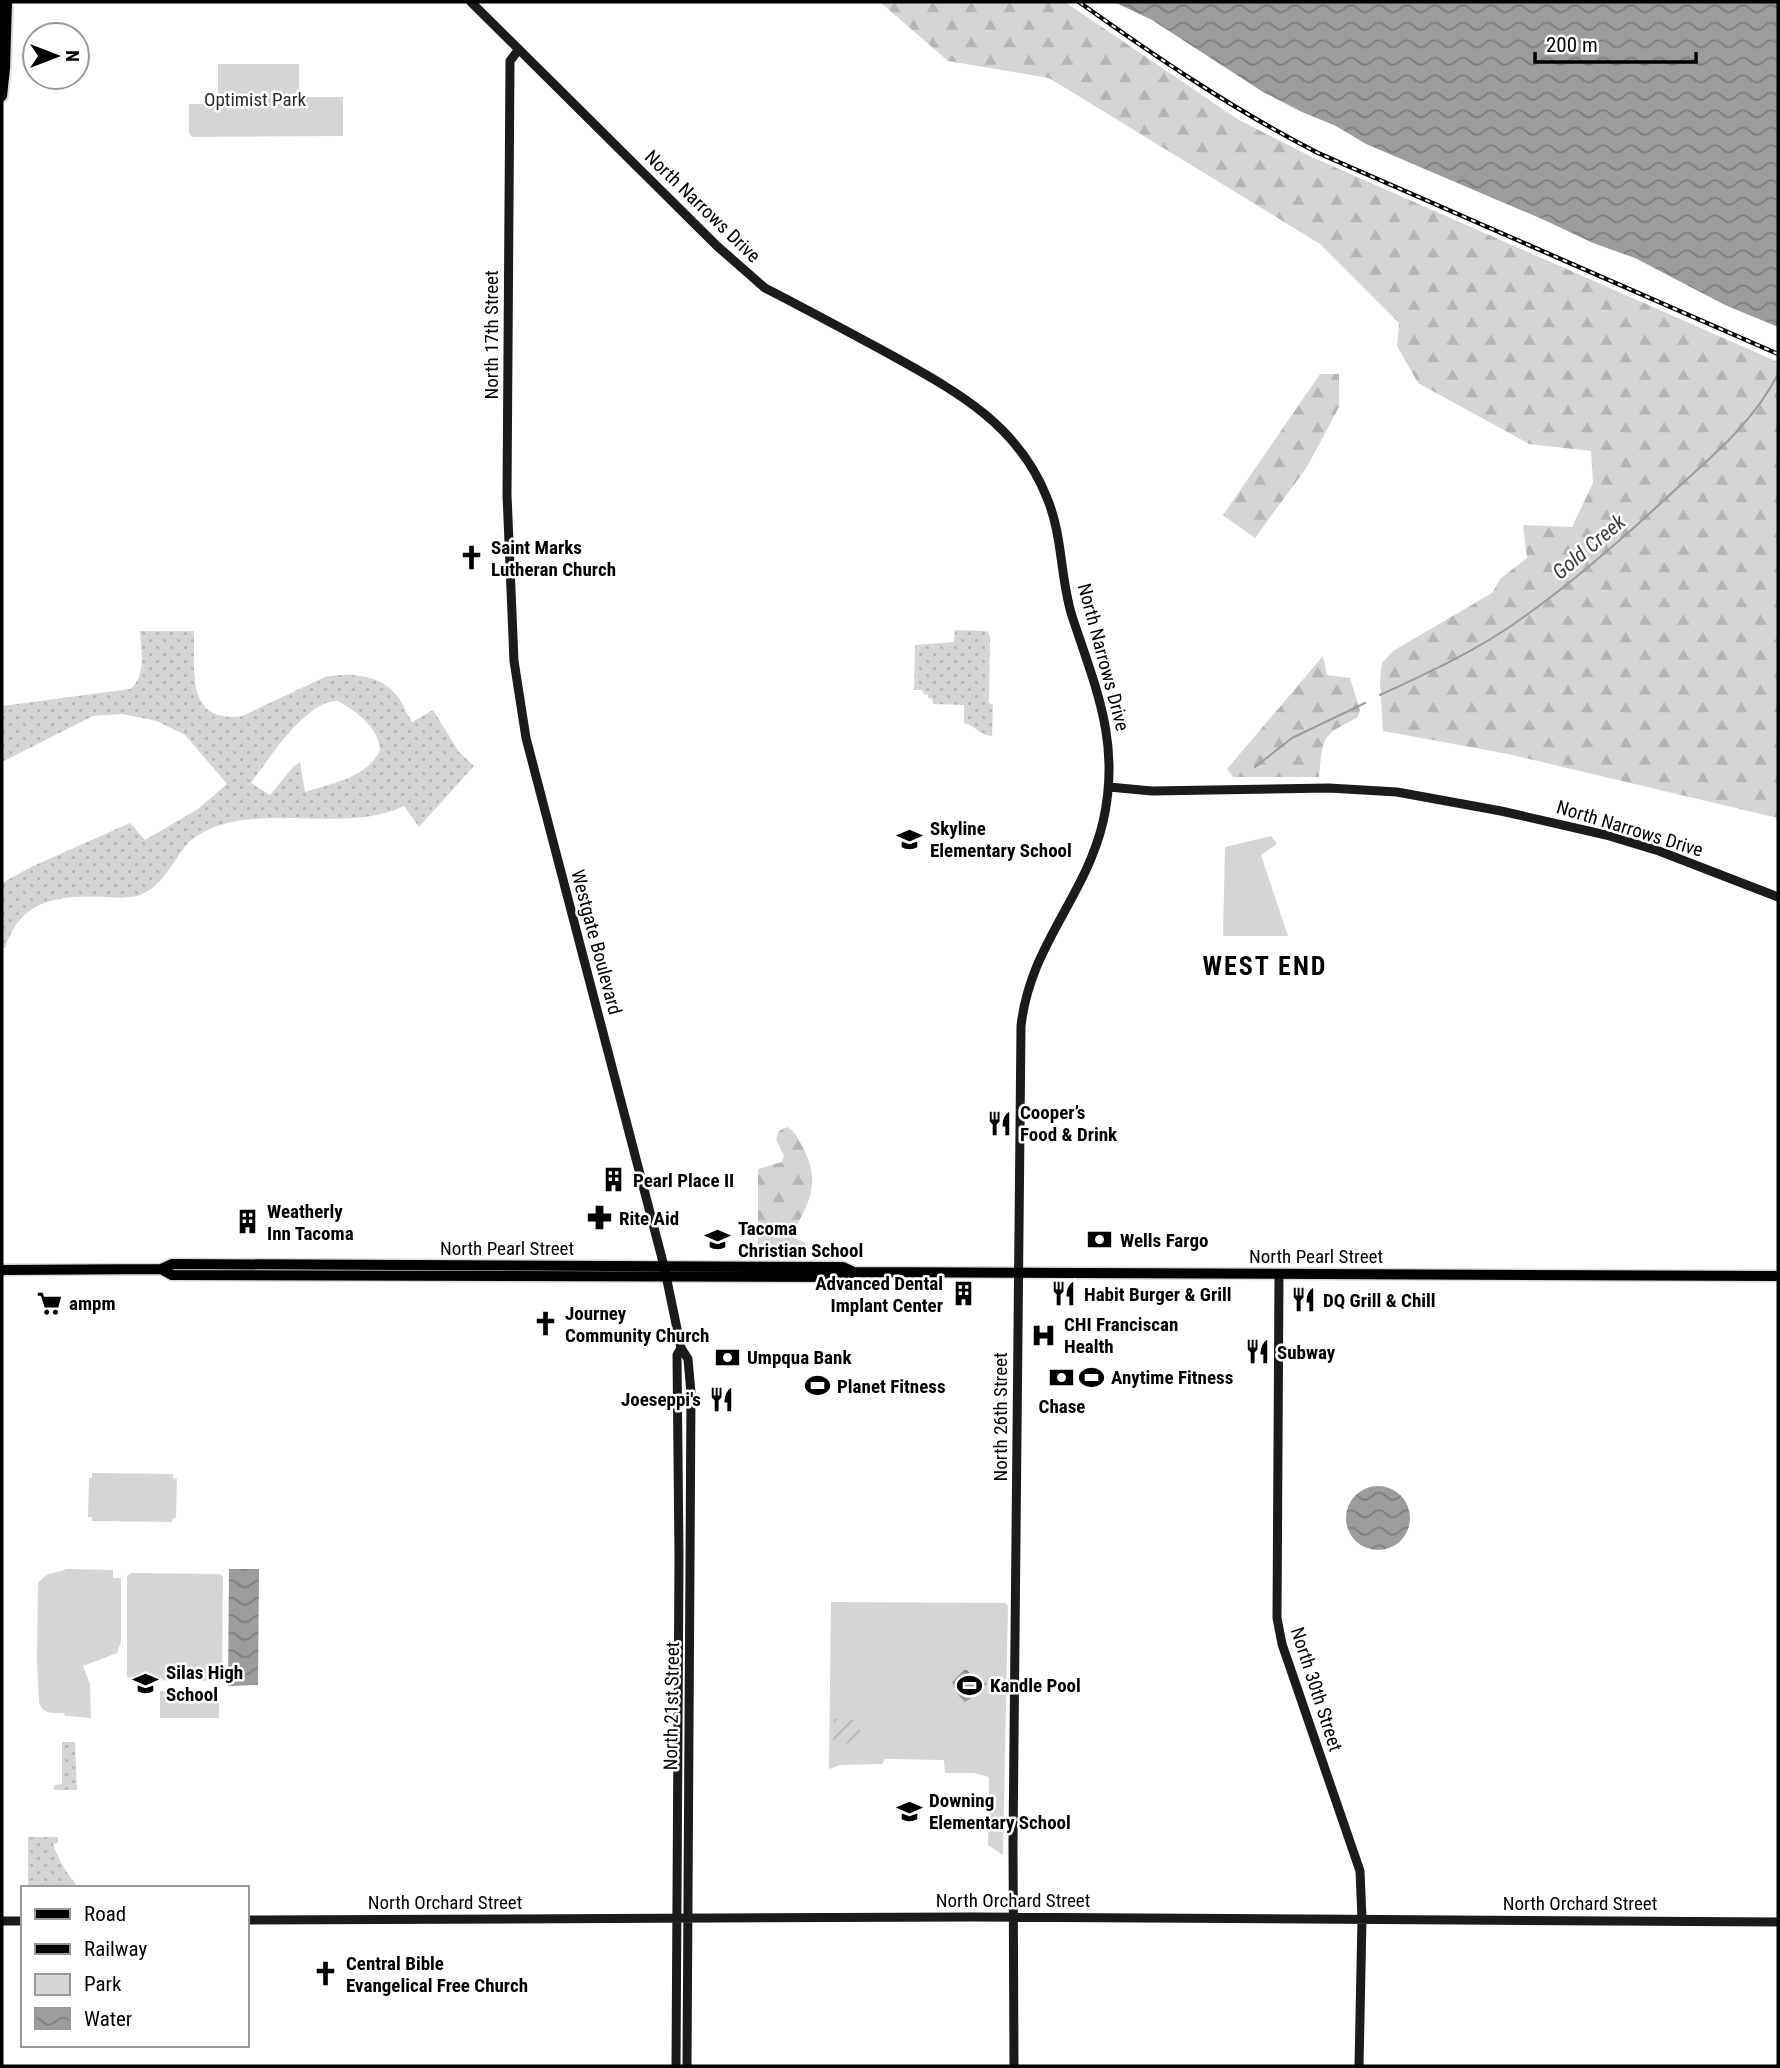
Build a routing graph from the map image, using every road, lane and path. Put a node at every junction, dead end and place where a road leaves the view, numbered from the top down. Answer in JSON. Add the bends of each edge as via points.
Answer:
{"nodes":[{"id":1,"x":7,"y":2,"type":"edge"},
{"id":2,"x":471,"y":2,"type":"edge"},
{"id":3,"x":519,"y":49,"type":"junction"},
{"id":4,"x":2,"y":96,"type":"edge"},
{"id":5,"x":511,"y":624,"type":"joint"},
{"id":6,"x":1109,"y":787,"type":"junction"},
{"id":7,"x":1778,"y":897,"type":"edge"},
{"id":8,"x":2,"y":1270,"type":"edge"},
{"id":9,"x":666,"y":1271,"type":"junction"},
{"id":10,"x":1018,"y":1272,"type":"junction"},
{"id":11,"x":1279,"y":1274,"type":"junction"},
{"id":12,"x":1778,"y":1276,"type":"edge"},
{"id":13,"x":681,"y":1348,"type":"junction"},
{"id":14,"x":1013,"y":1917,"type":"junction"},
{"id":15,"x":676,"y":1919,"type":"junction"},
{"id":16,"x":687,"y":1919,"type":"junction"},
{"id":17,"x":1362,"y":1919,"type":"junction"},
{"id":18,"x":248,"y":1920,"type":"edge"},
{"id":19,"x":2,"y":1921,"type":"edge"},
{"id":20,"x":21,"y":1921,"type":"edge"},
{"id":21,"x":1778,"y":1922,"type":"edge"},
{"id":22,"x":676,"y":2066,"type":"edge"},
{"id":23,"x":687,"y":2066,"type":"edge"},
{"id":24,"x":1014,"y":2066,"type":"edge"},
{"id":25,"x":1360,"y":2066,"type":"edge"}],
"edges":[{"from":1,"to":4,"type":"highway"},
{"from":2,"to":3,"type":"street","name":"North Narrows Drive"},
{"from":3,"to":5,"type":"street","name":"North 17th Street","via":[[510,61]]},
{"from":3,"to":6,"type":"street","name":"North Narrows Drive","via":[[752,278],[975,404],[1017,446],[1036,474],[1055,521],[1071,612],[1104,711]]},
{"from":5,"to":9,"type":"street","name":"Westgate Boulevard","via":[[526,738]]},
{"from":6,"to":7,"type":"street","name":"North Narrows Drive","via":[[1397,792],[1606,835]]},
{"from":6,"to":10,"type":"street","name":"North 26th Street","via":[[1094,854],[1039,958],[1026,996],[1021,1026]]},
{"from":8,"to":9,"type":"main road","name":"North Pearl Street","via":[[161,1269],[172,1275]]},
{"from":9,"to":10,"type":"main road","name":"North Pearl Street","via":[[843,1276],[854,1272]]},
{"from":9,"to":13,"type":"street","name":"North 21st Street"},
{"from":10,"to":11,"type":"main road","name":"North Pearl Street"},
{"from":10,"to":14,"type":"street","name":"North 26th Street"},
{"from":11,"to":12,"type":"main road","name":"North Pearl Street"},
{"from":11,"to":17,"type":"street","name":"North 30th Street","via":[[1278,1628],[1360,1871]]},
{"from":13,"to":15,"type":"street","name":"North 21st Street","via":[[677,1355]]},
{"from":13,"to":16,"type":"street","name":"North 21st Street","via":[[688,1359],[693,1436]]},
{"from":14,"to":16,"type":"street","name":"North Orchard Street"},
{"from":14,"to":17,"type":"street","name":"North Orchard Street"},
{"from":14,"to":24,"type":"street","name":"North 26th Street"},
{"from":15,"to":16,"type":"street","name":"North Orchard Street"},
{"from":15,"to":18,"type":"street","name":"North Orchard Street"},
{"from":15,"to":22,"type":"street","name":"North 21st Street"},
{"from":16,"to":23,"type":"street","name":"North 21st Street"},
{"from":17,"to":21,"type":"street","name":"North Orchard Street"},
{"from":17,"to":25,"type":"street","name":"North 30th Street"},
{"from":19,"to":20,"type":"street"}]}
